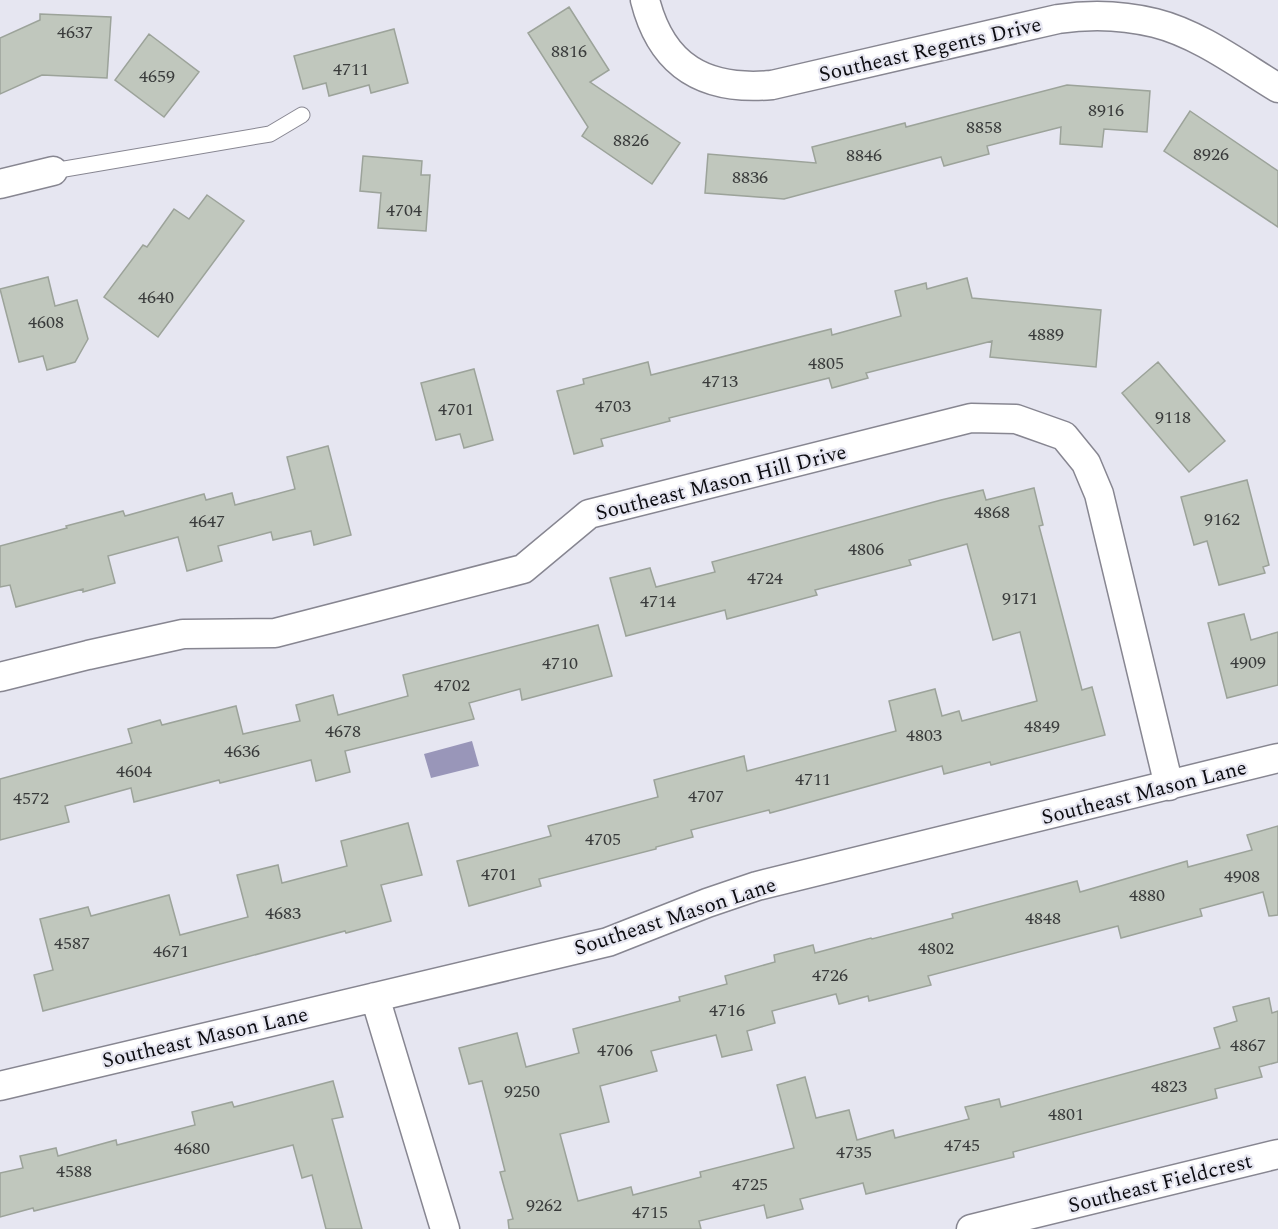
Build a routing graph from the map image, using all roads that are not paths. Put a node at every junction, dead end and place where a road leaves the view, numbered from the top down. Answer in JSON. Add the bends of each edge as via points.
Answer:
{"nodes":[{"id":1,"x":645,"y":0,"type":"edge"},
{"id":2,"x":1278,"y":88,"type":"edge"},
{"id":3,"x":302,"y":115,"type":"dead end"},
{"id":4,"x":53,"y":171,"type":"joint"},
{"id":5,"x":0,"y":184,"type":"edge"},
{"id":6,"x":0,"y":677,"type":"edge"},
{"id":7,"x":1278,"y":758,"type":"edge"},
{"id":8,"x":1169,"y":786,"type":"junction"},
{"id":9,"x":375,"y":997,"type":"junction"},
{"id":10,"x":0,"y":1086,"type":"edge"},
{"id":11,"x":1278,"y":1154,"type":"edge"},
{"id":12,"x":445,"y":1229,"type":"edge"},
{"id":13,"x":971,"y":1229,"type":"edge"}],
"edges":[{"from":1,"to":2,"type":"street","name":"Southeast Regents Drive","via":[[656,33],[668,52],[695,73],[730,86],[781,84],[1083,15],[1156,23],[1204,44]]},
{"from":3,"to":4,"type":"lane","via":[[270,134]]},
{"from":4,"to":5,"type":"street"},
{"from":6,"to":8,"type":"street","name":"Southeast Mason Hill Drive","via":[[183,634],[275,633],[523,569],[589,514],[971,418],[1016,419],[1064,436],[1086,463],[1099,494]]},
{"from":7,"to":8,"type":"street","name":"Southeast Mason Lane"},
{"from":8,"to":9,"type":"street","name":"Southeast Mason Lane","via":[[757,886],[608,942]]},
{"from":9,"to":10,"type":"street","name":"Southeast Mason Lane"},
{"from":9,"to":12,"type":"street"},
{"from":11,"to":13,"type":"street","name":"Southeast Fieldcrest"}]}
